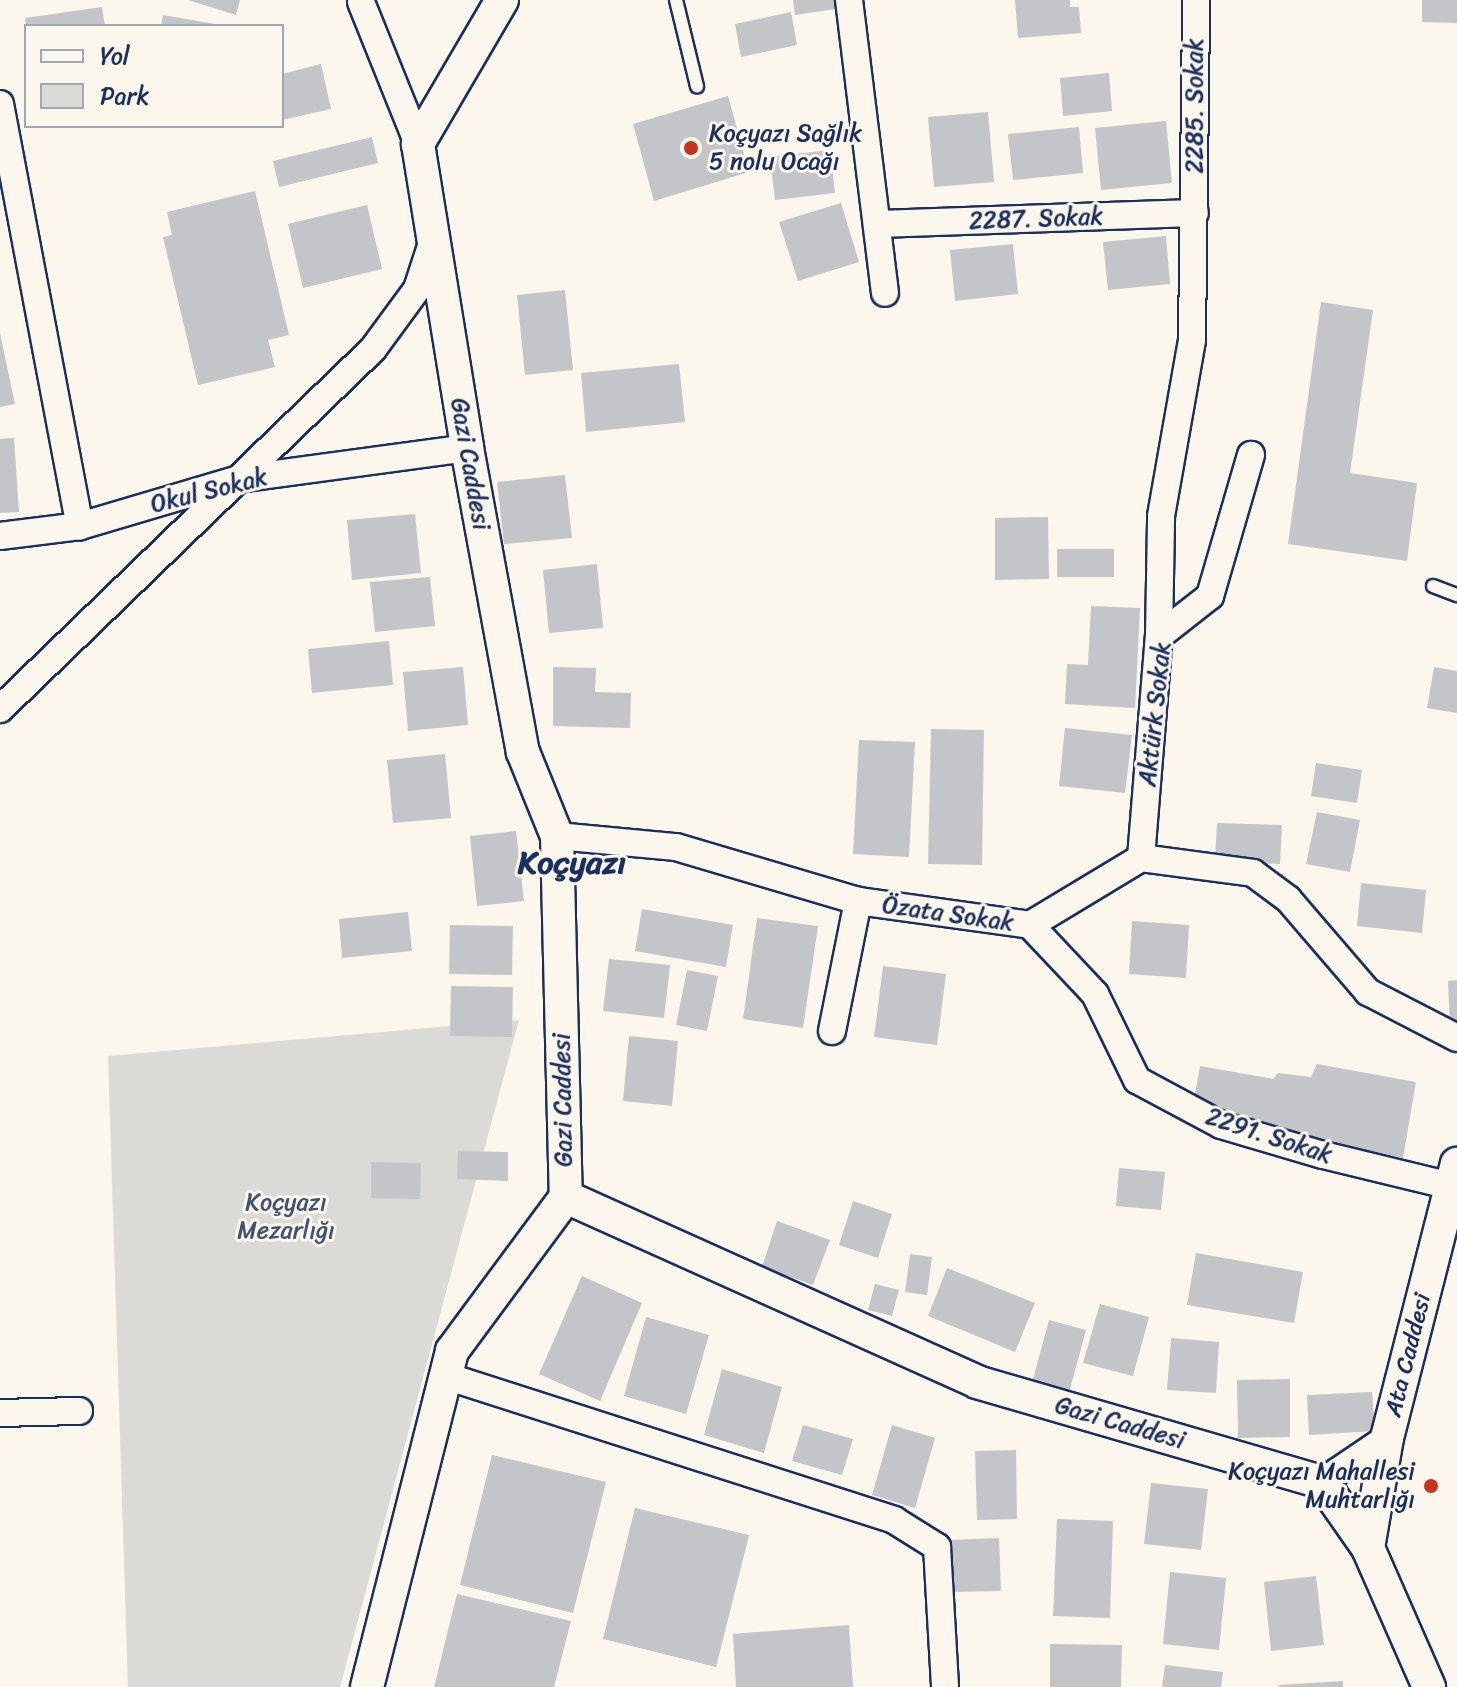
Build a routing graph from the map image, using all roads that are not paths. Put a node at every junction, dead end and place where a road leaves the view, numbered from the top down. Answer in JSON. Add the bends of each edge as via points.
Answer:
{"nodes":[{"id":1,"x":502,"y":0,"type":"edge"},
{"id":2,"x":676,"y":0,"type":"edge"},
{"id":3,"x":849,"y":0,"type":"edge"},
{"id":4,"x":1196,"y":0,"type":"edge"},
{"id":5,"x":363,"y":1,"type":"edge"},
{"id":6,"x":697,"y":86,"type":"dead end"},
{"id":7,"x":0,"y":104,"type":"edge"},
{"id":8,"x":418,"y":144,"type":"junction"},
{"id":9,"x":1195,"y":213,"type":"junction"},
{"id":10,"x":877,"y":224,"type":"junction"},
{"id":11,"x":433,"y":240,"type":"junction"},
{"id":12,"x":885,"y":293,"type":"dead end"},
{"id":13,"x":467,"y":448,"type":"junction"},
{"id":14,"x":1251,"y":455,"type":"dead end"},
{"id":15,"x":239,"y":479,"type":"junction"},
{"id":16,"x":80,"y":526,"type":"junction"},
{"id":17,"x":0,"y":536,"type":"edge"},
{"id":18,"x":1433,"y":586,"type":"dead end"},
{"id":19,"x":1457,"y":595,"type":"edge"},
{"id":20,"x":1159,"y":636,"type":"junction"},
{"id":21,"x":0,"y":709,"type":"edge"},
{"id":22,"x":557,"y":836,"type":"junction"},
{"id":23,"x":1141,"y":858,"type":"junction"},
{"id":24,"x":858,"y":901,"type":"junction"},
{"id":25,"x":1030,"y":925,"type":"junction"},
{"id":26,"x":832,"y":1031,"type":"dead end"},
{"id":27,"x":1457,"y":1038,"type":"edge"},
{"id":28,"x":1454,"y":1175,"type":"edge"},
{"id":29,"x":566,"y":1197,"type":"junction"},
{"id":30,"x":1449,"y":1233,"type":"edge"},
{"id":31,"x":446,"y":1376,"type":"junction"},
{"id":32,"x":79,"y":1411,"type":"dead end"},
{"id":33,"x":0,"y":1413,"type":"edge"},
{"id":34,"x":1387,"y":1438,"type":"junction"},
{"id":35,"x":1322,"y":1482,"type":"junction"},
{"id":36,"x":1368,"y":1548,"type":"junction"},
{"id":37,"x":367,"y":1687,"type":"edge"},
{"id":38,"x":945,"y":1687,"type":"edge"},
{"id":39,"x":1429,"y":1687,"type":"edge"}],
"edges":[{"from":1,"to":8,"type":"street"},
{"from":2,"to":6,"type":"lane"},
{"from":3,"to":10,"type":"street"},
{"from":4,"to":9,"type":"street","name":"2285. Sokak"},
{"from":5,"to":8,"type":"street"},
{"from":7,"to":16,"type":"street"},
{"from":8,"to":11,"type":"street","name":"Gazi Caddesi"},
{"from":9,"to":10,"type":"street","name":"2287. Sokak"},
{"from":9,"to":20,"type":"street","name":"2285. Sokak","via":[[1192,340],[1161,516]]},
{"from":10,"to":12,"type":"street"},
{"from":11,"to":13,"type":"street","name":"Gazi Caddesi"},
{"from":11,"to":15,"type":"street","via":[[417,289],[373,349]]},
{"from":13,"to":15,"type":"street","name":"Okul Sokak"},
{"from":13,"to":22,"type":"street","name":"Gazi Caddesi","via":[[523,752]]},
{"from":14,"to":20,"type":"street","name":"Aktürk Sokak","via":[[1210,596]]},
{"from":15,"to":16,"type":"street","name":"Okul Sokak"},
{"from":15,"to":21,"type":"street"},
{"from":16,"to":17,"type":"street","name":"Okul Sokak"},
{"from":18,"to":19,"type":"lane"},
{"from":20,"to":23,"type":"street","name":"Aktürk Sokak"},
{"from":22,"to":24,"type":"street","name":"Özata Sokak","via":[[676,847]]},
{"from":22,"to":29,"type":"street","name":"Gazi Caddesi"},
{"from":23,"to":25,"type":"street","name":"Özata Sokak"},
{"from":23,"to":27,"type":"street","via":[[1253,873],[1288,899],[1368,992]]},
{"from":24,"to":25,"type":"street","name":"Özata Sokak"},
{"from":24,"to":26,"type":"street"},
{"from":25,"to":28,"type":"street","name":"2291. Sokak","via":[[1095,994],[1137,1080],[1221,1125],[1323,1155]]},
{"from":28,"to":30,"type":"street","name":"Ata Caddesi"},
{"from":29,"to":31,"type":"street","via":[[452,1351]]},
{"from":29,"to":35,"type":"street","name":"Gazi Caddesi","via":[[977,1382]]},
{"from":30,"to":34,"type":"street","name":"Ata Caddesi"},
{"from":31,"to":37,"type":"street"},
{"from":31,"to":38,"type":"street","via":[[894,1520],[937,1547]]},
{"from":32,"to":33,"type":"street"},
{"from":34,"to":35,"type":"street"},
{"from":34,"to":36,"type":"street","name":"Ata Caddesi"},
{"from":35,"to":36,"type":"street"},
{"from":36,"to":39,"type":"street"}]}
